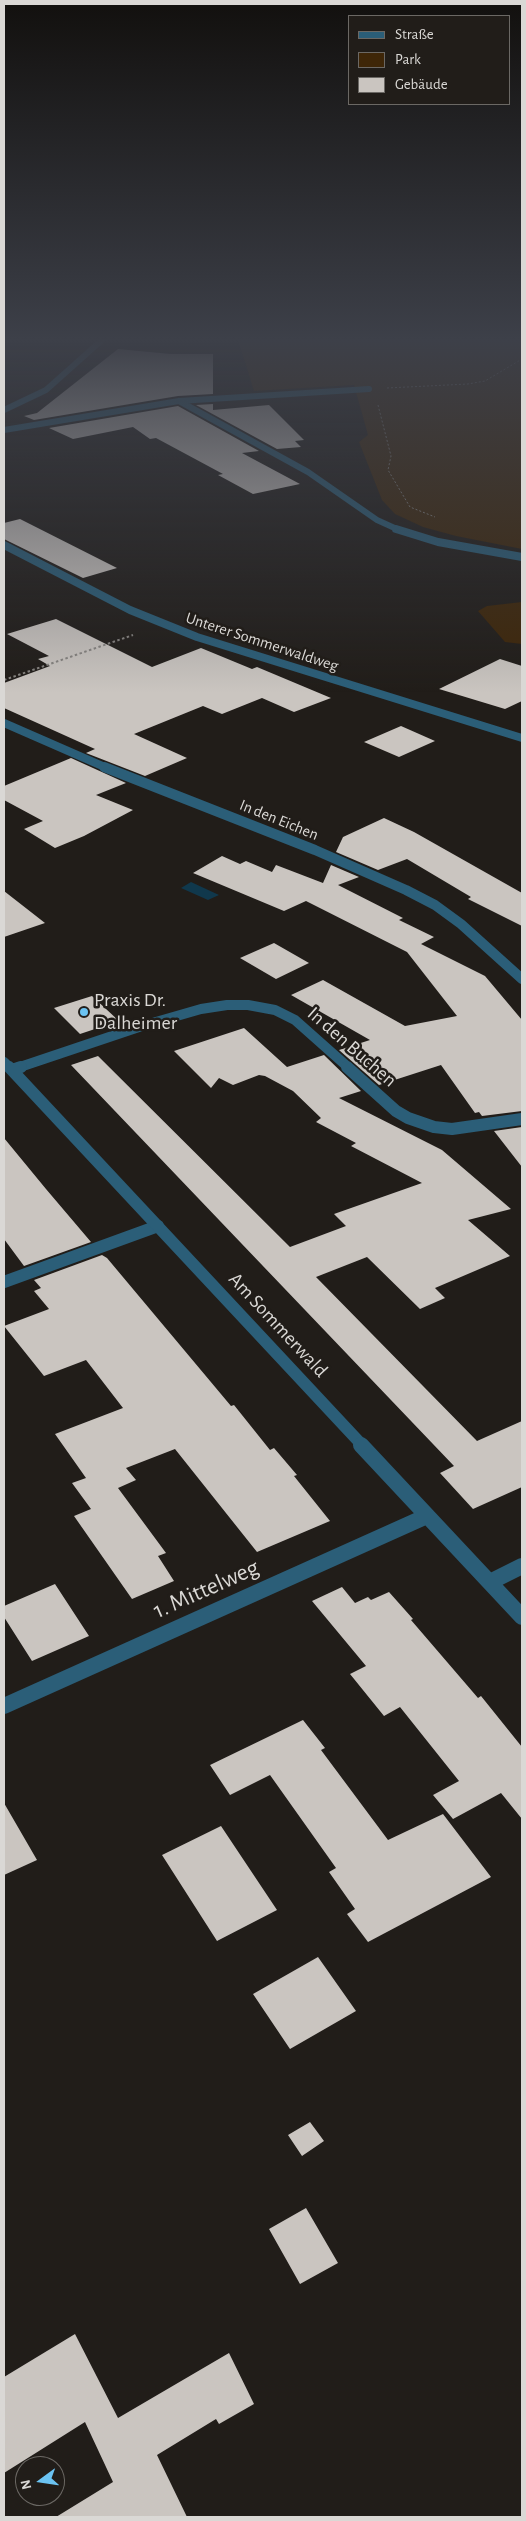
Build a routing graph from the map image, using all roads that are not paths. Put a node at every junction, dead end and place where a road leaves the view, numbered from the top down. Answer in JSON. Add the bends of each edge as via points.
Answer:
{"nodes":[{"id":1,"x":282,"y":458,"type":"edge"},
{"id":2,"x":4,"y":545,"type":"edge"},
{"id":3,"x":522,"y":557,"type":"edge"},
{"id":4,"x":4,"y":723,"type":"edge"},
{"id":5,"x":522,"y":738,"type":"edge"},
{"id":6,"x":522,"y":979,"type":"edge"},
{"id":7,"x":8,"y":1066,"type":"edge"},
{"id":8,"x":522,"y":1119,"type":"edge"},
{"id":9,"x":158,"y":1226,"type":"junction"},
{"id":10,"x":4,"y":1282,"type":"edge"},
{"id":11,"x":427,"y":1516,"type":"junction"},
{"id":12,"x":522,"y":1566,"type":"edge"},
{"id":13,"x":490,"y":1582,"type":"junction"},
{"id":14,"x":522,"y":1617,"type":"edge"},
{"id":15,"x":4,"y":1706,"type":"edge"}],
"edges":[{"from":1,"to":3,"type":"street","via":[[396,529],[438,542]]},
{"from":2,"to":5,"type":"street","name":"Unterer Sommerwaldweg","via":[[130,610],[197,637]]},
{"from":4,"to":6,"type":"street","name":"In den Eichen","via":[[71,754],[315,850],[406,890],[436,905],[461,924]]},
{"from":7,"to":8,"type":"street","name":"In den Buchen","via":[[201,1009],[248,1005],[275,1010],[295,1020],[396,1111],[408,1118],[452,1129]]},
{"from":7,"to":9,"type":"street","name":"Am Sommerwald"},
{"from":9,"to":10,"type":"street"},
{"from":9,"to":11,"type":"street","name":"Am Sommerwald"},
{"from":11,"to":13,"type":"street","name":"Am Sommerwald"},
{"from":11,"to":15,"type":"street","name":"1. Mittelweg"},
{"from":12,"to":13,"type":"street"},
{"from":13,"to":14,"type":"street","name":"Am Sommerwald"}]}
